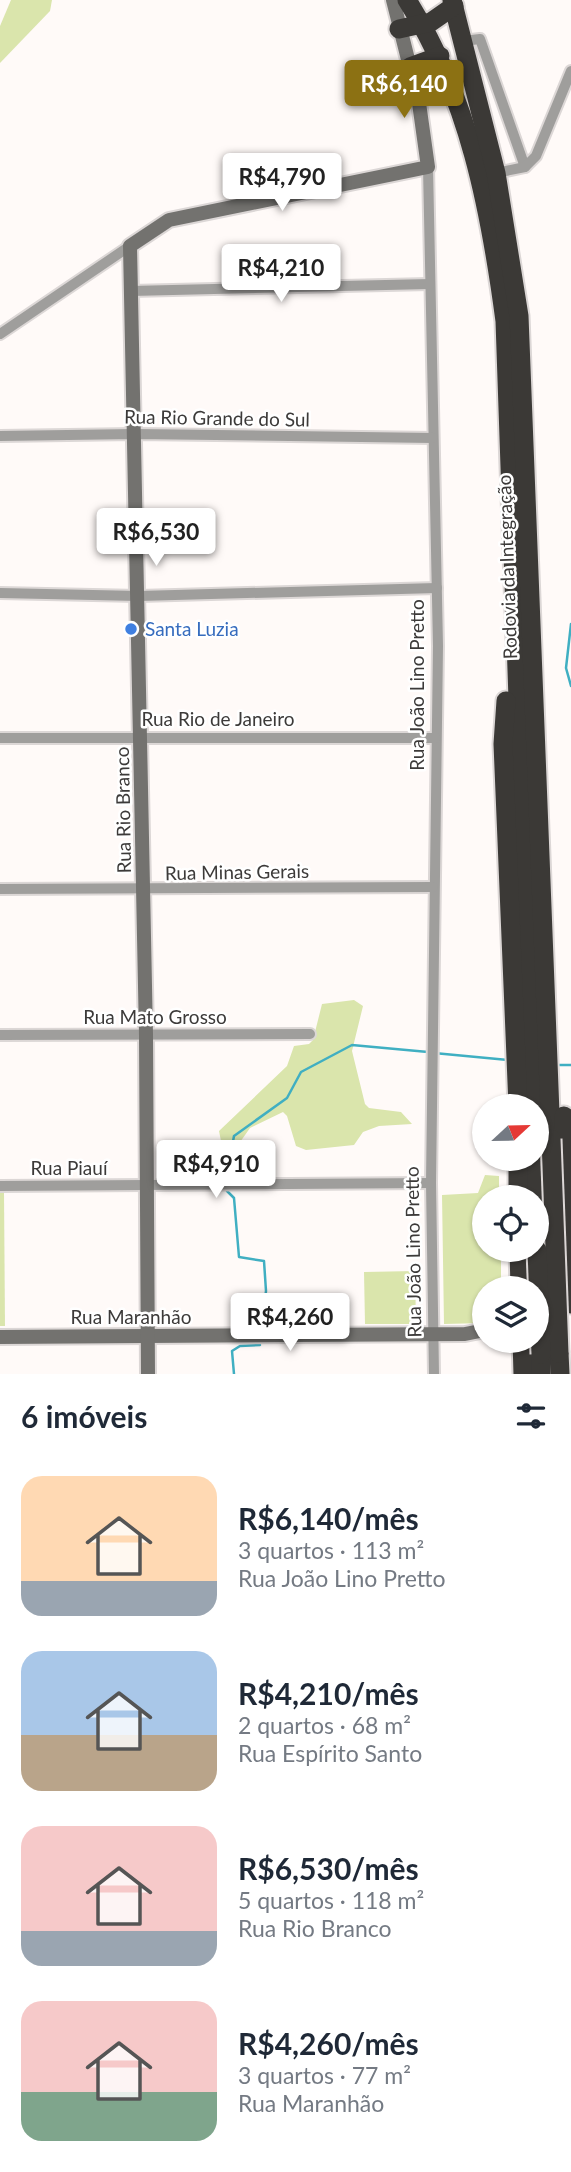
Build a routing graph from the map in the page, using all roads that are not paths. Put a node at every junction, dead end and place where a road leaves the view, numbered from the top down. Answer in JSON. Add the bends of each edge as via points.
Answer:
{"nodes":[{"id":1,"x":393,"y":0,"type":"edge"},
{"id":2,"x":407,"y":0,"type":"edge"},
{"id":3,"x":453,"y":3,"type":"edge"},
{"id":4,"x":422,"y":24,"type":"junction"},
{"id":5,"x":399,"y":29,"type":"junction"},
{"id":6,"x":463,"y":41,"type":"junction"},
{"id":7,"x":440,"y":56,"type":"junction"},
{"id":8,"x":410,"y":67,"type":"junction"},
{"id":9,"x":571,"y":71,"type":"edge"},
{"id":10,"x":428,"y":167,"type":"junction"},
{"id":11,"x":525,"y":167,"type":"junction"},
{"id":12,"x":496,"y":173,"type":"junction"},
{"id":13,"x":130,"y":246,"type":"junction"},
{"id":14,"x":430,"y":285,"type":"junction"},
{"id":15,"x":131,"y":291,"type":"junction"},
{"id":16,"x":0,"y":334,"type":"edge"},
{"id":17,"x":135,"y":434,"type":"junction"},
{"id":18,"x":0,"y":436,"type":"edge"},
{"id":19,"x":433,"y":438,"type":"junction"},
{"id":20,"x":437,"y":589,"type":"junction"},
{"id":21,"x":0,"y":593,"type":"edge"},
{"id":22,"x":139,"y":596,"type":"junction"},
{"id":23,"x":524,"y":612,"type":"junction"},
{"id":24,"x":141,"y":736,"type":"junction"},
{"id":25,"x":0,"y":738,"type":"edge"},
{"id":26,"x":436,"y":738,"type":"junction"},
{"id":27,"x":433,"y":887,"type":"junction"},
{"id":28,"x":0,"y":889,"type":"edge"},
{"id":29,"x":144,"y":890,"type":"junction"},
{"id":30,"x":310,"y":1034,"type":"dead end"},
{"id":31,"x":0,"y":1035,"type":"edge"},
{"id":32,"x":146,"y":1035,"type":"junction"},
{"id":33,"x":518,"y":1094,"type":"edge"},
{"id":34,"x":532,"y":1094,"type":"edge"},
{"id":35,"x":556,"y":1143,"type":"edge"},
{"id":36,"x":568,"y":1170,"type":"edge"},
{"id":37,"x":431,"y":1183,"type":"junction"},
{"id":38,"x":147,"y":1184,"type":"junction"},
{"id":39,"x":0,"y":1185,"type":"edge"},
{"id":40,"x":539,"y":1262,"type":"edge"},
{"id":41,"x":571,"y":1304,"type":"edge"},
{"id":42,"x":472,"y":1333,"type":"edge"},
{"id":43,"x":433,"y":1334,"type":"junction"},
{"id":44,"x":147,"y":1336,"type":"junction"},
{"id":45,"x":0,"y":1337,"type":"edge"},
{"id":46,"x":552,"y":1346,"type":"edge"},
{"id":47,"x":522,"y":1353,"type":"edge"},
{"id":48,"x":148,"y":1374,"type":"edge"},
{"id":49,"x":434,"y":1374,"type":"edge"},
{"id":50,"x":523,"y":1374,"type":"edge"},
{"id":51,"x":541,"y":1374,"type":"edge"},
{"id":52,"x":560,"y":1374,"type":"edge"}],
"edges":[{"from":1,"to":5,"type":"street","name":"Rua João Lino Pretto"},
{"from":2,"to":4,"type":"highway","name":"Rodovia da Integração"},
{"from":3,"to":4,"type":"highway","via":[[440,18]]},
{"from":3,"to":6,"type":"highway","name":"Rodovia da Integração"},
{"from":4,"to":5,"type":"highway"},
{"from":4,"to":7,"type":"highway","name":"Rodovia da Integração"},
{"from":5,"to":8,"type":"street","name":"Rua João Lino Pretto"},
{"from":6,"to":11,"type":"street","via":[[480,40]]},
{"from":6,"to":12,"type":"highway","name":"Rodovia da Integração"},
{"from":7,"to":8,"type":"highway"},
{"from":7,"to":23,"type":"highway","name":"Rodovia da Integração","via":[[463,111],[476,159],[500,286]]},
{"from":8,"to":10,"type":"street","name":"Rua João Lino Pretto"},
{"from":9,"to":11,"type":"street","via":[[537,156]]},
{"from":10,"to":13,"type":"street","via":[[169,220]]},
{"from":10,"to":14,"type":"street","name":"Rua João Lino Pretto"},
{"from":11,"to":12,"type":"street"},
{"from":12,"to":23,"type":"highway","name":"Rodovia da Integração","via":[[519,316]]},
{"from":13,"to":15,"type":"street","name":"Rua Rio Branco"},
{"from":13,"to":16,"type":"street"},
{"from":14,"to":15,"type":"street"},
{"from":14,"to":19,"type":"street","name":"Rua João Lino Pretto"},
{"from":15,"to":17,"type":"street","name":"Rua Rio Branco"},
{"from":17,"to":18,"type":"street","name":"Rua Rio Grande do Sul"},
{"from":17,"to":19,"type":"street","name":"Rua Rio Grande do Sul"},
{"from":17,"to":22,"type":"street","name":"Rua Rio Branco"},
{"from":19,"to":20,"type":"street","name":"Rua João Lino Pretto"},
{"from":20,"to":22,"type":"street"},
{"from":20,"to":26,"type":"street","name":"Rua João Lino Pretto"},
{"from":21,"to":22,"type":"street"},
{"from":22,"to":24,"type":"street","name":"Rua Rio Branco"},
{"from":23,"to":33,"type":"highway","via":[[503,744]]},
{"from":23,"to":34,"type":"highway","name":"Rodovia da Integração"},
{"from":23,"to":35,"type":"highway","name":"Rodovia da Integração"},
{"from":24,"to":25,"type":"street","name":"Rua Rio de Janeiro"},
{"from":24,"to":26,"type":"street","name":"Rua Rio de Janeiro"},
{"from":24,"to":29,"type":"street","name":"Rua Rio Branco"},
{"from":26,"to":27,"type":"street","name":"Rua João Lino Pretto"},
{"from":27,"to":29,"type":"street","name":"Rua Minas Gerais"},
{"from":27,"to":37,"type":"street","name":"Rua João Lino Pretto"},
{"from":28,"to":29,"type":"street","name":"Rua Minas Gerais"},
{"from":29,"to":32,"type":"street","name":"Rua Rio Branco"},
{"from":30,"to":32,"type":"street","name":"Rua Mato Grosso"},
{"from":31,"to":32,"type":"street","name":"Rua Mato Grosso"},
{"from":32,"to":38,"type":"street","name":"Rua Rio Branco"},
{"from":35,"to":36,"type":"highway"},
{"from":35,"to":46,"type":"highway","bridge":true},
{"from":36,"to":41,"type":"highway"},
{"from":37,"to":38,"type":"street","name":"Rua Piauí"},
{"from":37,"to":43,"type":"street","name":"Rua João Lino Pretto"},
{"from":38,"to":39,"type":"street","name":"Rua Piauí"},
{"from":38,"to":44,"type":"street","name":"Rua Rio Branco"},
{"from":40,"to":46,"type":"highway","bridge":true},
{"from":42,"to":43,"type":"street","name":"Rua Maranhão"},
{"from":43,"to":44,"type":"street","name":"Rua Maranhão"},
{"from":43,"to":49,"type":"street","name":"Rua João Lino Pretto"},
{"from":44,"to":45,"type":"street","name":"Rua Maranhão"},
{"from":44,"to":48,"type":"street","name":"Rua Rio Branco"},
{"from":46,"to":51,"type":"highway"},
{"from":46,"to":52,"type":"highway"},
{"from":47,"to":50,"type":"highway"}]}
